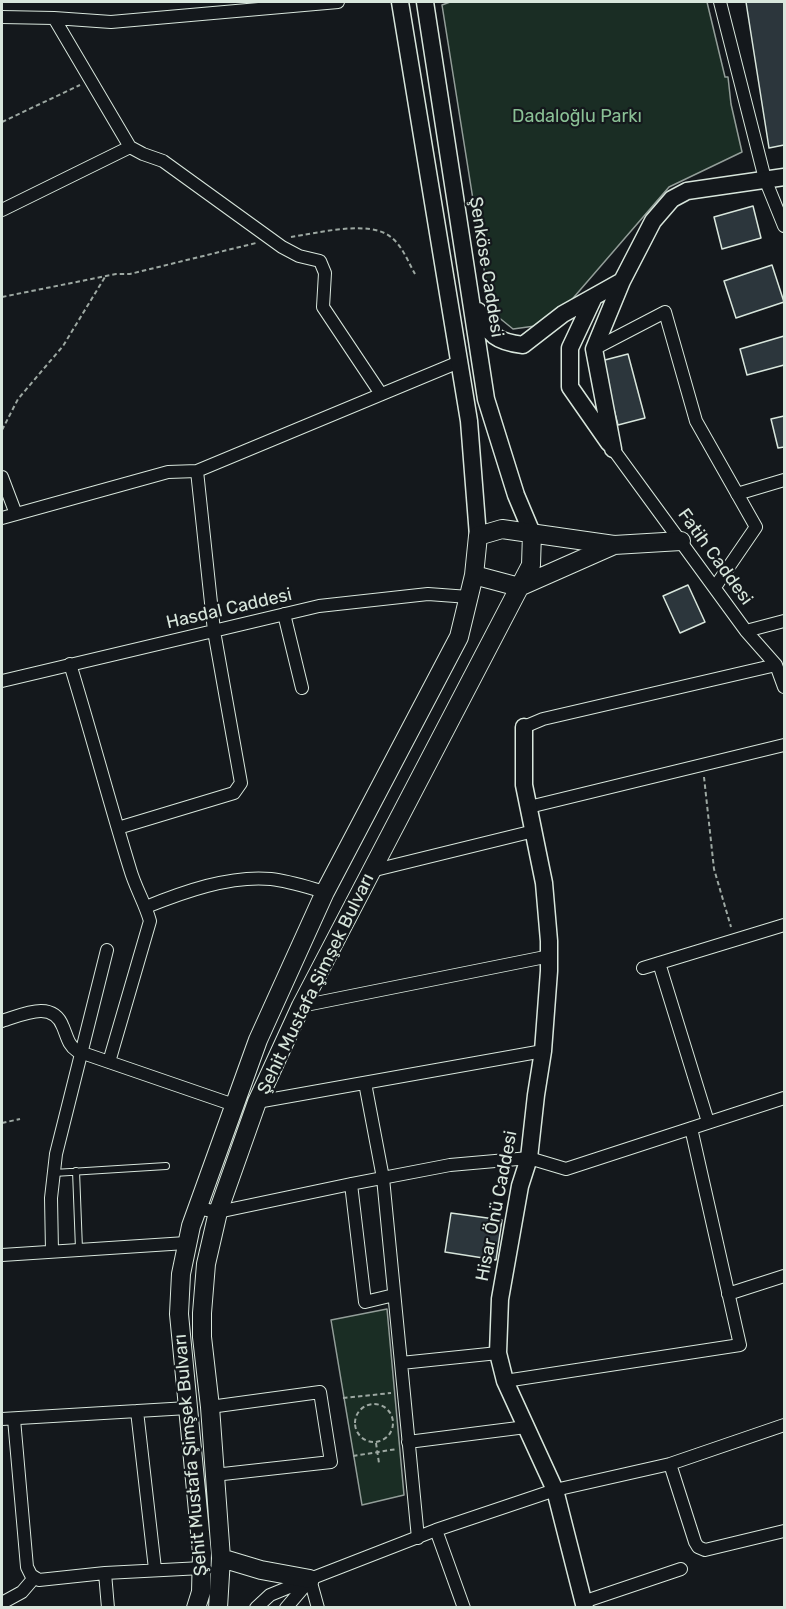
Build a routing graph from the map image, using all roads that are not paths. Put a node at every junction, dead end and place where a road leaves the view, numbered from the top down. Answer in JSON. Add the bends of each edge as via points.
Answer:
{"nodes":[{"id":1,"x":338,"y":2,"type":"edge"},
{"id":2,"x":400,"y":2,"type":"edge"},
{"id":3,"x":425,"y":2,"type":"edge"},
{"id":4,"x":720,"y":2,"type":"edge"},
{"id":5,"x":2,"y":17,"type":"edge"},
{"id":6,"x":54,"y":18,"type":"junction"},
{"id":7,"x":130,"y":147,"type":"junction"},
{"id":8,"x":784,"y":177,"type":"edge"},
{"id":9,"x":765,"y":179,"type":"junction"},
{"id":10,"x":2,"y":210,"type":"edge"},
{"id":11,"x":784,"y":226,"type":"edge"},
{"id":12,"x":622,"y":281,"type":"junction"},
{"id":13,"x":469,"y":288,"type":"junction"},
{"id":14,"x":594,"y":297,"type":"junction"},
{"id":15,"x":594,"y":349,"type":"junction"},
{"id":16,"x":459,"y":362,"type":"junction"},
{"id":17,"x":381,"y":394,"type":"junction"},
{"id":18,"x":613,"y":449,"type":"junction"},
{"id":19,"x":197,"y":471,"type":"junction"},
{"id":20,"x":2,"y":477,"type":"edge"},
{"id":21,"x":784,"y":480,"type":"edge"},
{"id":22,"x":737,"y":494,"type":"junction"},
{"id":23,"x":16,"y":514,"type":"junction"},
{"id":24,"x":2,"y":518,"type":"edge"},
{"id":25,"x":532,"y":533,"type":"junction"},
{"id":26,"x":478,"y":536,"type":"junction"},
{"id":27,"x":681,"y":541,"type":"junction"},
{"id":28,"x":614,"y":545,"type":"junction"},
{"id":29,"x":474,"y":575,"type":"junction"},
{"id":30,"x":519,"y":587,"type":"junction"},
{"id":31,"x":715,"y":587,"type":"junction"},
{"id":32,"x":469,"y":597,"type":"junction"},
{"id":33,"x":284,"y":614,"type":"junction"},
{"id":34,"x":784,"y":621,"type":"edge"},
{"id":35,"x":214,"y":631,"type":"junction"},
{"id":36,"x":746,"y":631,"type":"junction"},
{"id":37,"x":70,"y":664,"type":"junction"},
{"id":38,"x":776,"y":665,"type":"junction"},
{"id":39,"x":2,"y":681,"type":"edge"},
{"id":40,"x":784,"y":687,"type":"edge"},
{"id":41,"x":302,"y":688,"type":"dead end"},
{"id":42,"x":525,"y":727,"type":"joint"},
{"id":43,"x":784,"y":745,"type":"edge"},
{"id":44,"x":529,"y":807,"type":"junction"},
{"id":45,"x":118,"y":828,"type":"junction"},
{"id":46,"x":534,"y":831,"type":"junction"},
{"id":47,"x":371,"y":871,"type":"junction"},
{"id":48,"x":325,"y":892,"type":"junction"},
{"id":49,"x":146,"y":908,"type":"junction"},
{"id":50,"x":784,"y":925,"type":"edge"},
{"id":51,"x":107,"y":950,"type":"dead end"},
{"id":52,"x":550,"y":956,"type":"junction"},
{"id":53,"x":659,"y":963,"type":"junction"},
{"id":54,"x":643,"y":968,"type":"dead end"},
{"id":55,"x":301,"y":1006,"type":"junction"},
{"id":56,"x":2,"y":1021,"type":"edge"},
{"id":57,"x":543,"y":1050,"type":"junction"},
{"id":58,"x":81,"y":1053,"type":"junction"},
{"id":59,"x":109,"y":1062,"type":"junction"},
{"id":60,"x":365,"y":1083,"type":"junction"},
{"id":61,"x":784,"y":1098,"type":"edge"},
{"id":62,"x":257,"y":1102,"type":"junction"},
{"id":63,"x":234,"y":1105,"type":"junction"},
{"id":64,"x":708,"y":1122,"type":"junction"},
{"id":65,"x":691,"y":1128,"type":"junction"},
{"id":66,"x":529,"y":1158,"type":"junction"},
{"id":67,"x":166,"y":1166,"type":"dead end"},
{"id":68,"x":76,"y":1171,"type":"junction"},
{"id":69,"x":53,"y":1173,"type":"junction"},
{"id":70,"x":383,"y":1178,"type":"junction"},
{"id":71,"x":351,"y":1184,"type":"junction"},
{"id":72,"x":197,"y":1209,"type":"junction"},
{"id":73,"x":218,"y":1212,"type":"junction"},
{"id":74,"x":186,"y":1243,"type":"junction"},
{"id":75,"x":79,"y":1249,"type":"junction"},
{"id":76,"x":52,"y":1251,"type":"junction"},
{"id":77,"x":2,"y":1255,"type":"edge"},
{"id":78,"x":784,"y":1276,"type":"edge"},
{"id":79,"x":728,"y":1294,"type":"junction"},
{"id":80,"x":394,"y":1295,"type":"junction"},
{"id":81,"x":498,"y":1353,"type":"junction"},
{"id":82,"x":401,"y":1363,"type":"junction"},
{"id":83,"x":505,"y":1381,"type":"junction"},
{"id":84,"x":210,"y":1407,"type":"junction"},
{"id":85,"x":188,"y":1408,"type":"junction"},
{"id":86,"x":137,"y":1411,"type":"junction"},
{"id":87,"x":8,"y":1419,"type":"edge"},
{"id":88,"x":784,"y":1425,"type":"edge"},
{"id":89,"x":526,"y":1427,"type":"junction"},
{"id":90,"x":409,"y":1444,"type":"junction"},
{"id":91,"x":670,"y":1464,"type":"junction"},
{"id":92,"x":214,"y":1475,"type":"junction"},
{"id":93,"x":555,"y":1490,"type":"junction"},
{"id":94,"x":436,"y":1530,"type":"junction"},
{"id":95,"x":784,"y":1531,"type":"edge"},
{"id":96,"x":418,"y":1538,"type":"junction"},
{"id":97,"x":221,"y":1558,"type":"junction"},
{"id":98,"x":202,"y":1568,"type":"junction"},
{"id":99,"x":155,"y":1569,"type":"junction"},
{"id":100,"x":681,"y":1569,"type":"dead end"},
{"id":101,"x":105,"y":1573,"type":"junction"},
{"id":102,"x":34,"y":1578,"type":"junction"},
{"id":103,"x":310,"y":1579,"type":"junction"},
{"id":104,"x":2,"y":1603,"type":"edge"},
{"id":105,"x":584,"y":1605,"type":"edge"},
{"id":106,"x":108,"y":1608,"type":"edge"},
{"id":107,"x":196,"y":1608,"type":"edge"},
{"id":108,"x":218,"y":1608,"type":"edge"},
{"id":109,"x":256,"y":1608,"type":"edge"},
{"id":110,"x":286,"y":1608,"type":"edge"},
{"id":111,"x":318,"y":1608,"type":"edge"},
{"id":112,"x":464,"y":1608,"type":"edge"}],
"edges":[{"from":1,"to":6,"type":"street","via":[[111,22]]},
{"from":2,"to":16,"type":"main road"},
{"from":3,"to":13,"type":"main road","name":"Şenköse Caddesi"},
{"from":4,"to":9,"type":"street"},
{"from":5,"to":6,"type":"street"},
{"from":6,"to":7,"type":"street"},
{"from":7,"to":10,"type":"street"},
{"from":7,"to":17,"type":"street","via":[[163,161],[290,252],[320,261],[325,273],[323,307]]},
{"from":8,"to":9,"type":"main road"},
{"from":9,"to":11,"type":"street"},
{"from":9,"to":12,"type":"main road","via":[[694,189],[672,199],[653,221]]},
{"from":12,"to":14,"type":"main road"},
{"from":12,"to":15,"type":"main road"},
{"from":13,"to":14,"type":"main road","via":[[486,329],[507,342],[523,345],[563,314]]},
{"from":13,"to":25,"type":"main road","name":"Şenköse Caddesi","via":[[486,399]]},
{"from":14,"to":18,"type":"main road","via":[[570,348],[570,387]]},
{"from":15,"to":18,"type":"main road"},
{"from":15,"to":22,"type":"street","via":[[665,312],[696,421]]},
{"from":16,"to":17,"type":"street"},
{"from":16,"to":26,"type":"main road","via":[[469,421]]},
{"from":17,"to":19,"type":"street"},
{"from":18,"to":27,"type":"street","name":"Fatih Caddesi"},
{"from":19,"to":23,"type":"street","via":[[168,472]]},
{"from":19,"to":35,"type":"street"},
{"from":20,"to":23,"type":"street"},
{"from":21,"to":22,"type":"street"},
{"from":22,"to":31,"type":"street","via":[[756,527]]},
{"from":23,"to":24,"type":"street"},
{"from":25,"to":26,"type":"main road","via":[[502,529]]},
{"from":25,"to":28,"type":"main road"},
{"from":25,"to":30,"type":"main road","name":"Şehit Mustafa Şimşek Bulvarı","via":[[531,565]]},
{"from":26,"to":29,"type":"main road","name":"Şehit Mustafa Şimşek Bulvarı"},
{"from":27,"to":28,"type":"main road"},
{"from":27,"to":31,"type":"street","name":"Fatih Caddesi"},
{"from":28,"to":30,"type":"main road"},
{"from":29,"to":30,"type":"main road"},
{"from":29,"to":32,"type":"main road","name":"Şehit Mustafa Şimşek Bulvarı"},
{"from":30,"to":47,"type":"main road","name":"Şehit Mustafa Şimşek Bulvarı"},
{"from":31,"to":36,"type":"street","name":"Fatih Caddesi"},
{"from":32,"to":33,"type":"street","name":"Hasdal Caddesi","via":[[428,594],[319,606]]},
{"from":32,"to":48,"type":"main road","name":"Şehit Mustafa Şimşek Bulvarı","via":[[459,637]]},
{"from":33,"to":35,"type":"street","name":"Hasdal Caddesi"},
{"from":33,"to":41,"type":"street"},
{"from":34,"to":36,"type":"street"},
{"from":35,"to":37,"type":"street","name":"Hasdal Caddesi"},
{"from":35,"to":45,"type":"street","via":[[242,778],[239,788],[234,793]]},
{"from":36,"to":38,"type":"street","name":"Fatih Caddesi"},
{"from":37,"to":39,"type":"street","name":"Hasdal Caddesi"},
{"from":37,"to":45,"type":"street"},
{"from":38,"to":40,"type":"street","name":"Fatih Caddesi"},
{"from":38,"to":42,"type":"street"},
{"from":42,"to":44,"type":"main road","name":"Hisar Önü Caddesi","via":[[524,785]]},
{"from":43,"to":44,"type":"street"},
{"from":44,"to":46,"type":"main road","name":"Hisar Önü Caddesi"},
{"from":45,"to":49,"type":"street"},
{"from":46,"to":47,"type":"street"},
{"from":46,"to":52,"type":"main road","name":"Hisar Önü Caddesi","via":[[544,883]]},
{"from":47,"to":55,"type":"main road","name":"Şehit Mustafa Şimşek Bulvarı"},
{"from":48,"to":49,"type":"street","via":[[285,881],[250,879],[182,892]]},
{"from":48,"to":63,"type":"main road","name":"Şehit Mustafa Şimşek Bulvarı","via":[[258,1040]]},
{"from":49,"to":59,"type":"street","via":[[148,931]]},
{"from":50,"to":53,"type":"street"},
{"from":51,"to":58,"type":"street"},
{"from":52,"to":55,"type":"street"},
{"from":52,"to":57,"type":"main road","name":"Hisar Önü Caddesi"},
{"from":53,"to":54,"type":"street"},
{"from":53,"to":64,"type":"street"},
{"from":55,"to":62,"type":"main road","name":"Şehit Mustafa Şimşek Bulvarı"},
{"from":56,"to":58,"type":"street","via":[[37,1010],[49,1012],[60,1019],[70,1045]]},
{"from":57,"to":60,"type":"street"},
{"from":57,"to":66,"type":"main road","name":"Hisar Önü Caddesi"},
{"from":58,"to":59,"type":"street"},
{"from":58,"to":69,"type":"street"},
{"from":59,"to":63,"type":"street"},
{"from":60,"to":62,"type":"street"},
{"from":60,"to":70,"type":"street"},
{"from":61,"to":64,"type":"street"},
{"from":62,"to":73,"type":"main road","name":"Şehit Mustafa Şimşek Bulvarı"},
{"from":63,"to":72,"type":"main road","name":"Şehit Mustafa Şimşek Bulvarı"},
{"from":64,"to":65,"type":"street"},
{"from":65,"to":66,"type":"street","via":[[566,1169]]},
{"from":65,"to":79,"type":"street"},
{"from":66,"to":70,"type":"street","via":[[450,1165]]},
{"from":66,"to":81,"type":"main road","name":"Hisar Önü Caddesi","via":[[504,1268]]},
{"from":67,"to":68,"type":"lane"},
{"from":68,"to":69,"type":"lane"},
{"from":68,"to":75,"type":"lane"},
{"from":69,"to":76,"type":"street"},
{"from":70,"to":71,"type":"street"},
{"from":70,"to":80,"type":"street"},
{"from":71,"to":73,"type":"street"},
{"from":71,"to":80,"type":"street","via":[[365,1302]]},
{"from":72,"to":73,"type":"street"},
{"from":72,"to":74,"type":"main road","name":"Şehit Mustafa Şimşek Bulvarı"},
{"from":73,"to":84,"type":"main road","name":"Şehit Mustafa Şimşek Bulvarı","via":[[202,1296]]},
{"from":74,"to":75,"type":"street"},
{"from":74,"to":85,"type":"main road","name":"Şehit Mustafa Şimşek Bulvarı","via":[[179,1314]]},
{"from":75,"to":76,"type":"street"},
{"from":76,"to":77,"type":"street"},
{"from":78,"to":79,"type":"street"},
{"from":79,"to":83,"type":"street","via":[[740,1345]]},
{"from":80,"to":82,"type":"street"},
{"from":81,"to":82,"type":"street"},
{"from":81,"to":83,"type":"main road","name":"Hisar Önü Caddesi"},
{"from":82,"to":90,"type":"street"},
{"from":83,"to":89,"type":"main road","name":"Hisar Önü Caddesi"},
{"from":84,"to":92,"type":"main road","name":"Şehit Mustafa Şimşek Bulvarı"},
{"from":84,"to":92,"type":"street","via":[[320,1392],[331,1462]]},
{"from":85,"to":86,"type":"street"},
{"from":85,"to":98,"type":"main road","name":"Şehit Mustafa Şimşek Bulvarı"},
{"from":86,"to":87,"type":"street"},
{"from":86,"to":99,"type":"street"},
{"from":87,"to":102,"type":"street","via":[[27,1567]]},
{"from":88,"to":91,"type":"street"},
{"from":89,"to":90,"type":"street"},
{"from":89,"to":93,"type":"main road","name":"Hisar Önü Caddesi"},
{"from":90,"to":96,"type":"street"},
{"from":91,"to":93,"type":"street"},
{"from":91,"to":95,"type":"street","via":[[695,1542],[701,1549]]},
{"from":92,"to":97,"type":"main road","name":"Şehit Mustafa Şimşek Bulvarı"},
{"from":93,"to":94,"type":"street"},
{"from":93,"to":105,"type":"main road","name":"Hisar Önü Caddesi"},
{"from":94,"to":96,"type":"street"},
{"from":94,"to":112,"type":"street"},
{"from":96,"to":103,"type":"street"},
{"from":97,"to":103,"type":"main road"},
{"from":97,"to":108,"type":"main road","name":"Şehit Mustafa Şimşek Bulvarı"},
{"from":98,"to":99,"type":"street"},
{"from":98,"to":107,"type":"main road","name":"Şehit Mustafa Şimşek Bulvarı"},
{"from":99,"to":101,"type":"street"},
{"from":100,"to":105,"type":"street"},
{"from":101,"to":102,"type":"street"},
{"from":101,"to":106,"type":"street"},
{"from":102,"to":104,"type":"street","via":[[22,1592]]},
{"from":103,"to":109,"type":"street","via":[[270,1594]]},
{"from":103,"to":110,"type":"street"},
{"from":103,"to":111,"type":"street"}]}
